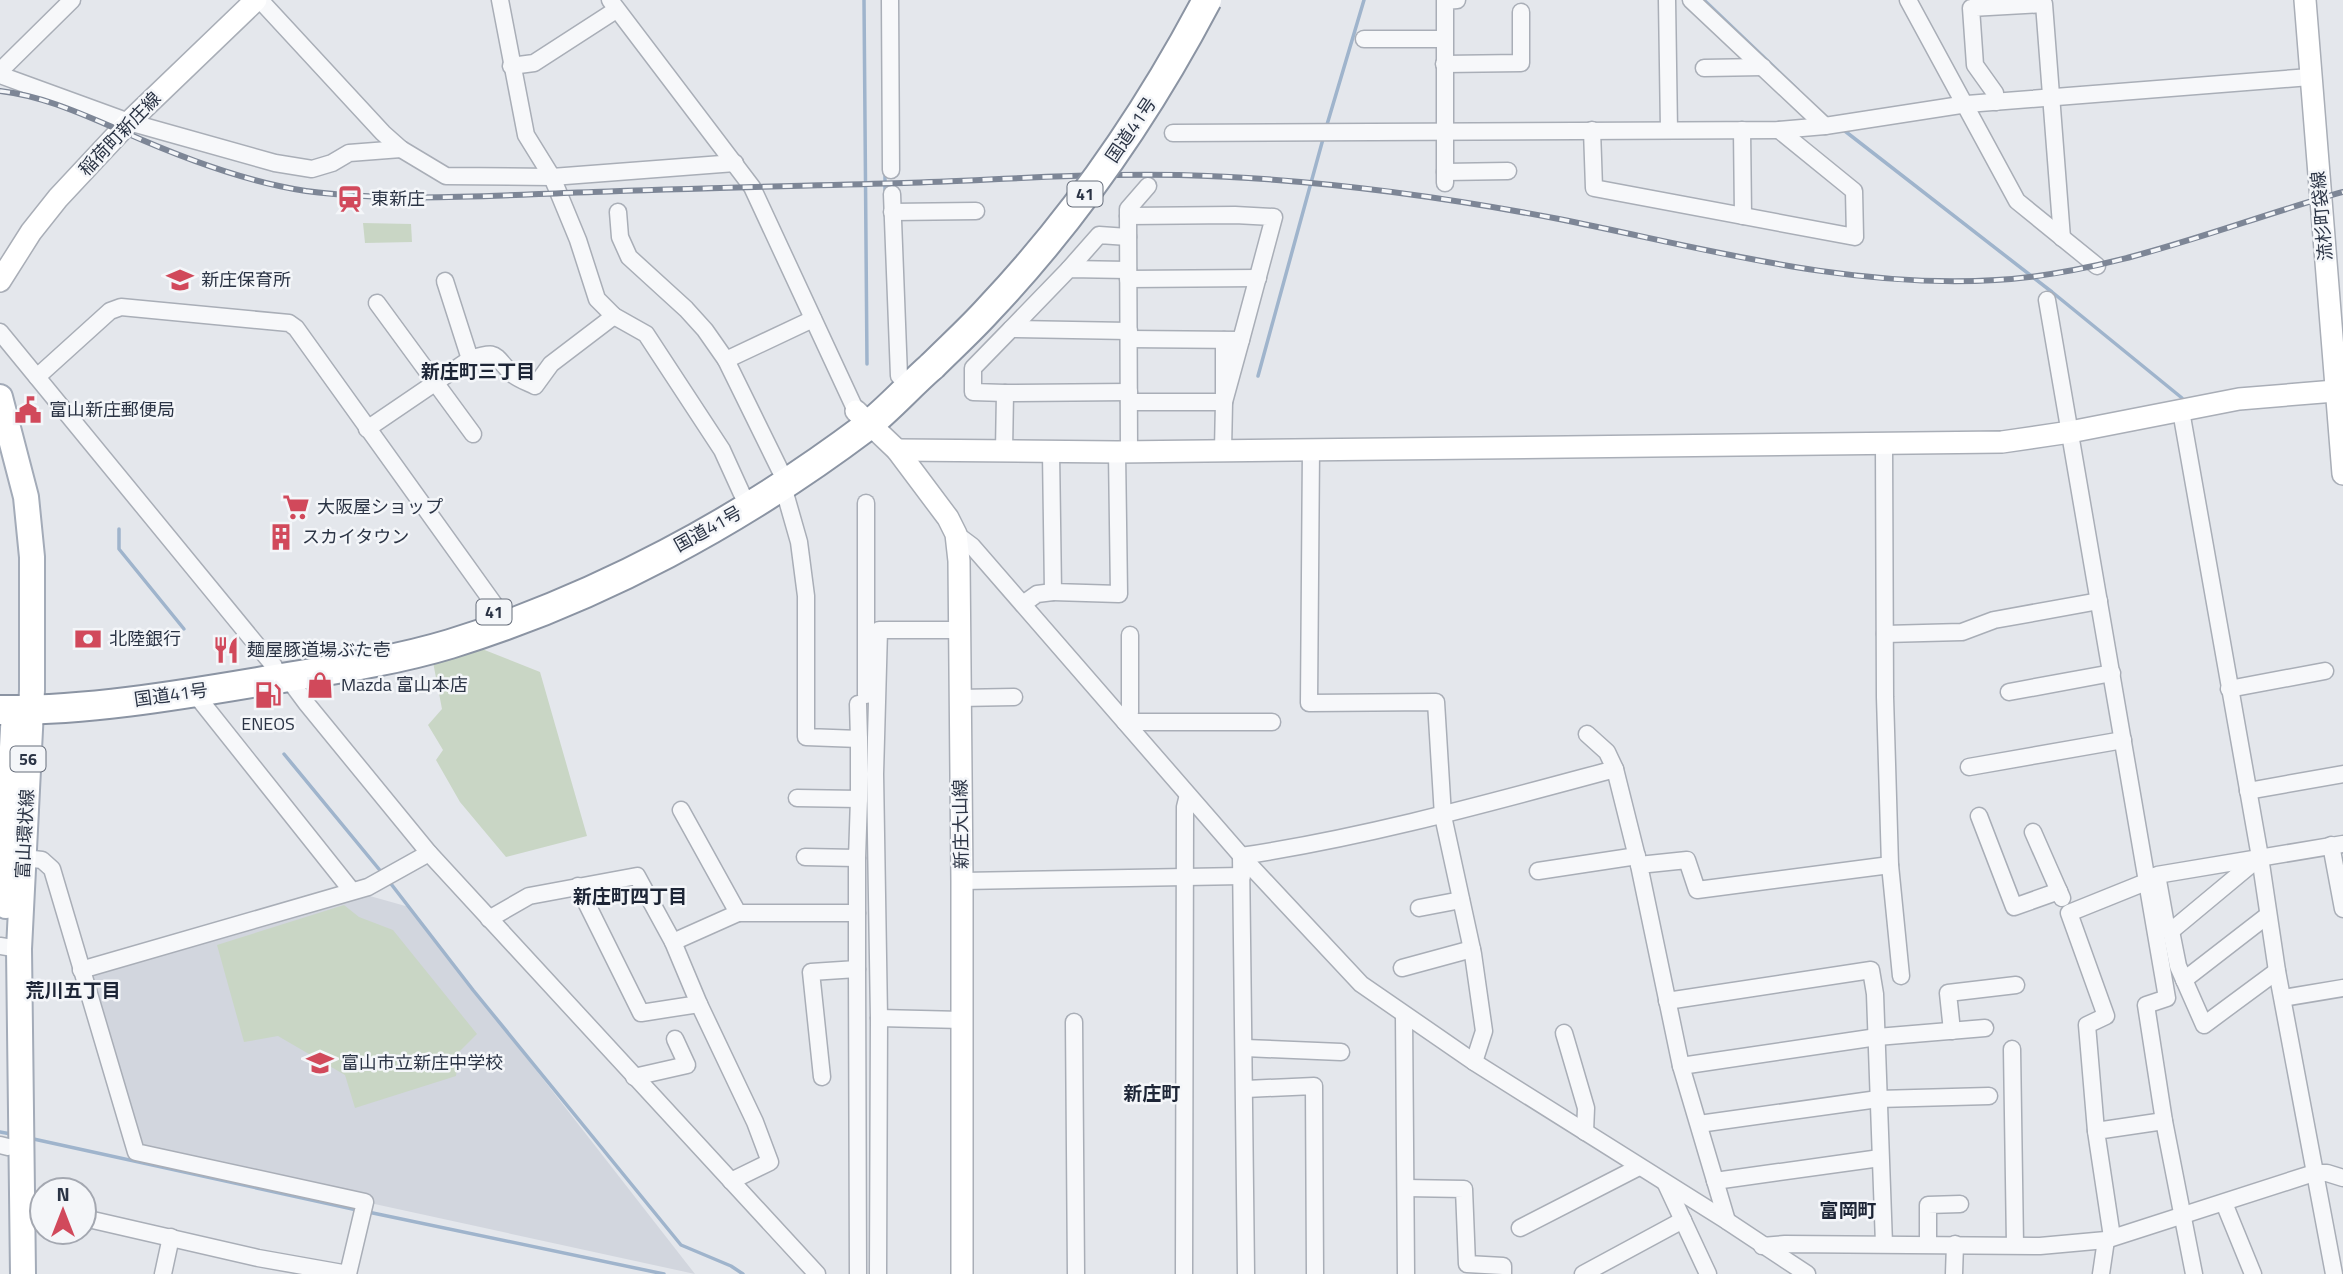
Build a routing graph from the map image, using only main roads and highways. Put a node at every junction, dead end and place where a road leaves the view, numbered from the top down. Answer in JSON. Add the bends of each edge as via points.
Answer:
{"nodes":[{"id":1,"x":258,"y":0,"type":"edge"},
{"id":2,"x":1193,"y":0,"type":"edge"},
{"id":3,"x":1207,"y":0,"type":"edge"},
{"id":4,"x":2305,"y":0,"type":"edge"},
{"id":5,"x":0,"y":281,"type":"edge"},
{"id":6,"x":927,"y":361,"type":"junction"},
{"id":7,"x":2337,"y":382,"type":"edge"},
{"id":8,"x":0,"y":397,"type":"edge"},
{"id":9,"x":862,"y":418,"type":"junction"},
{"id":10,"x":897,"y":450,"type":"junction"},
{"id":11,"x":2342,"y":451,"type":"edge"},
{"id":12,"x":0,"y":452,"type":"edge"},
{"id":13,"x":2343,"y":474,"type":"edge"},
{"id":14,"x":782,"y":478,"type":"junction"},
{"id":15,"x":497,"y":620,"type":"junction"},
{"id":16,"x":15,"y":700,"type":"edge"},
{"id":17,"x":8,"y":948,"type":"edge"},
{"id":18,"x":11,"y":1138,"type":"edge"},
{"id":19,"x":28,"y":1191,"type":"edge"},
{"id":20,"x":28,"y":1240,"type":"edge"},
{"id":21,"x":6,"y":1274,"type":"edge"},
{"id":22,"x":23,"y":1274,"type":"edge"},
{"id":23,"x":962,"y":1274,"type":"edge"}],
"edges":[{"from":1,"to":5,"type":"main road","name":"稲荷町新庄線","via":[[129,122],[58,198]]},
{"from":2,"to":6,"type":"highway","name":"国道41号","number":"41","via":[[1143,90],[1096,159],[1039,234]]},
{"from":3,"to":6,"type":"highway","name":"国道41号","number":"41","bridge":true,"via":[[1154,96],[1049,242],[989,310]]},
{"from":4,"to":7,"type":"main road","name":"流杉町袋線"},
{"from":6,"to":9,"type":"highway","name":"国道41号","number":"41"},
{"from":6,"to":9,"type":"highway","name":"国道41号","number":"41","via":[[899,376]]},
{"from":7,"to":10,"type":"main road","via":[[2002,442],[1123,452]]},
{"from":7,"to":11,"type":"main road","name":"流杉町袋線"},
{"from":8,"to":16,"type":"main road","name":"富山環状線","number":"56","via":[[26,497],[32,557]]},
{"from":9,"to":10,"type":"main road","name":"新庄大山線"},
{"from":9,"to":14,"type":"highway","name":"国道41号","number":"41","via":[[808,451]]},
{"from":10,"to":23,"type":"main road","name":"新庄大山線","via":[[948,518],[956,534],[959,561]]},
{"from":11,"to":13,"type":"main road","name":"流杉町袋線"},
{"from":12,"to":16,"type":"main road","name":"富山環状線","number":"56","via":[[19,561]]},
{"from":14,"to":15,"type":"highway","name":"国道41号","number":"41","via":[[742,494],[661,540]]},
{"from":14,"to":15,"type":"highway","name":"国道41号","number":"41","via":[[737,513],[605,584]]},
{"from":15,"to":16,"type":"highway","name":"国道41号","number":"41","via":[[281,671],[190,687]]},
{"from":16,"to":17,"type":"main road","name":"富山環状線","number":"56","via":[[6,856]]},
{"from":16,"to":17,"type":"main road","name":"富山環状線","number":"56","via":[[24,858]]},
{"from":17,"to":18,"type":"main road","name":"富山環状線","number":"56"},
{"from":18,"to":19,"type":"main road","name":"富山環状線","number":"56"},
{"from":18,"to":21,"type":"main road","name":"富山環状線","number":"56"},
{"from":20,"to":22,"type":"main road","name":"富山環状線","number":"56"}]}
